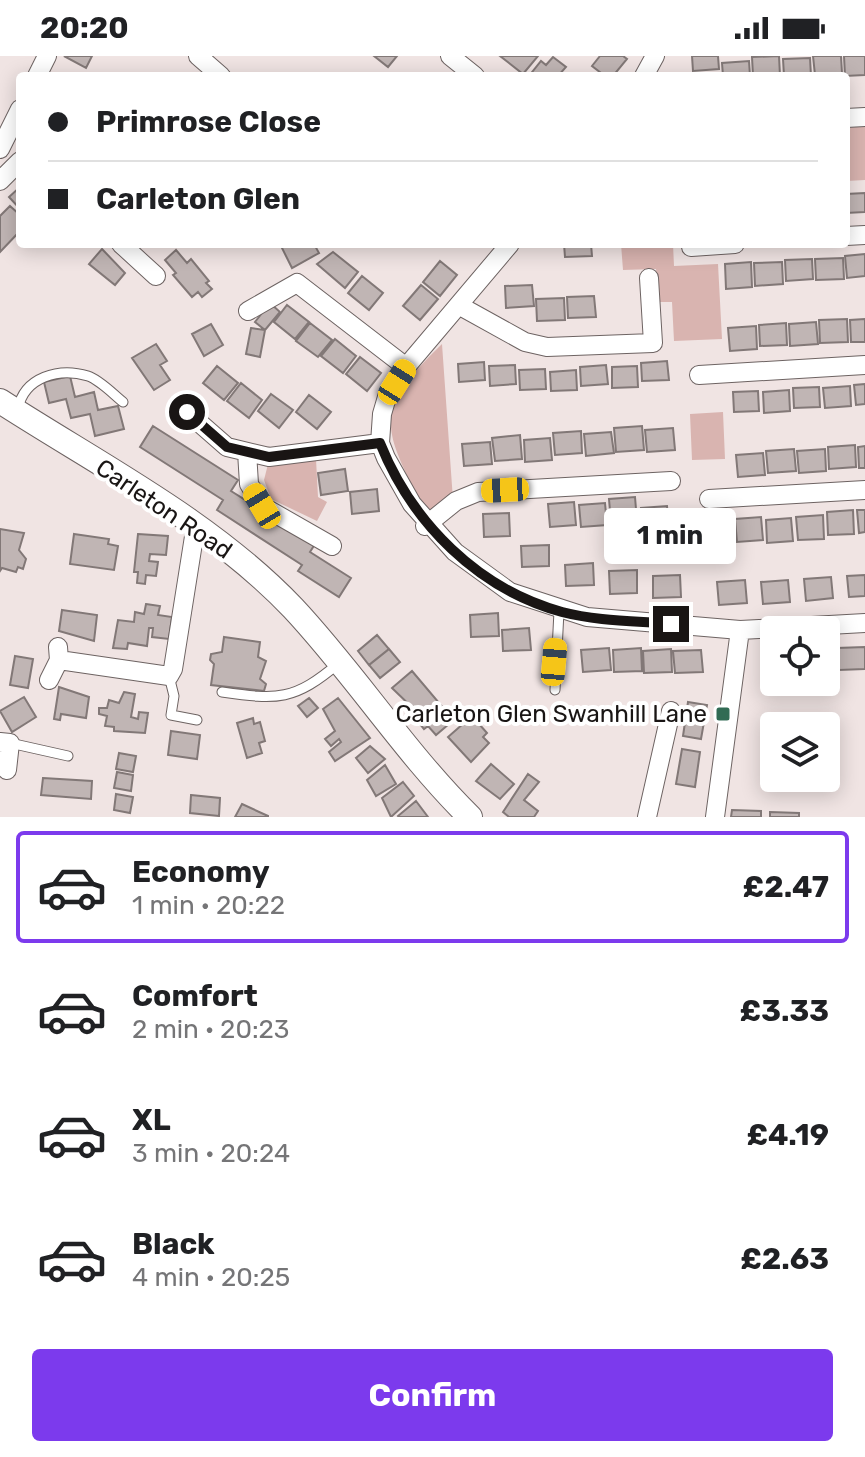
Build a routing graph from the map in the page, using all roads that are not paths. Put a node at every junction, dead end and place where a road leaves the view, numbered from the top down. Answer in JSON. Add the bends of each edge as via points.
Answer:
{"nodes":[{"id":1,"x":198,"y":56,"type":"edge"},
{"id":2,"x":450,"y":56,"type":"edge"},
{"id":3,"x":216,"y":72,"type":"edge"},
{"id":4,"x":470,"y":72,"type":"edge"},
{"id":5,"x":16,"y":117,"type":"edge"},
{"id":6,"x":0,"y":149,"type":"edge"},
{"id":7,"x":16,"y":165,"type":"edge"},
{"id":8,"x":0,"y":181,"type":"edge"},
{"id":9,"x":125,"y":248,"type":"edge"},
{"id":10,"x":507,"y":248,"type":"edge"},
{"id":11,"x":156,"y":276,"type":"dead end"},
{"id":12,"x":649,"y":278,"type":"dead end"},
{"id":13,"x":460,"y":306,"type":"junction"},
{"id":14,"x":248,"y":311,"type":"dead end"},
{"id":15,"x":865,"y":365,"type":"edge"},
{"id":16,"x":406,"y":367,"type":"junction"},
{"id":17,"x":699,"y":375,"type":"dead end"},
{"id":18,"x":123,"y":402,"type":"dead end"},
{"id":19,"x":9,"y":406,"type":"edge"},
{"id":20,"x":187,"y":412,"type":"dead end"},
{"id":21,"x":380,"y":443,"type":"junction"},
{"id":22,"x":247,"y":452,"type":"junction"},
{"id":23,"x":671,"y":481,"type":"dead end"},
{"id":24,"x":865,"y":490,"type":"edge"},
{"id":25,"x":709,"y":499,"type":"dead end"},
{"id":26,"x":196,"y":524,"type":"junction"},
{"id":27,"x":426,"y":525,"type":"junction"},
{"id":28,"x":332,"y":546,"type":"dead end"},
{"id":29,"x":559,"y":611,"type":"junction"},
{"id":30,"x":865,"y":623,"type":"edge"},
{"id":31,"x":740,"y":630,"type":"junction"},
{"id":32,"x":339,"y":663,"type":"junction"},
{"id":33,"x":169,"y":676,"type":"junction"},
{"id":34,"x":49,"y":680,"type":"dead end"},
{"id":35,"x":555,"y":690,"type":"dead end"},
{"id":36,"x":222,"y":692,"type":"dead end"},
{"id":37,"x":671,"y":711,"type":"dead end"},
{"id":38,"x":197,"y":720,"type":"dead end"},
{"id":39,"x":5,"y":742,"type":"edge"},
{"id":40,"x":68,"y":756,"type":"dead end"},
{"id":41,"x":7,"y":770,"type":"dead end"},
{"id":42,"x":470,"y":817,"type":"edge"},
{"id":43,"x":647,"y":817,"type":"edge"},
{"id":44,"x":715,"y":817,"type":"edge"}],
"edges":[{"from":1,"to":3,"type":"street"},
{"from":2,"to":4,"type":"street"},
{"from":5,"to":6,"type":"street"},
{"from":7,"to":8,"type":"street"},
{"from":9,"to":11,"type":"street"},
{"from":10,"to":13,"type":"street"},
{"from":12,"to":13,"type":"street","via":[[653,343],[547,347],[525,342]]},
{"from":13,"to":16,"type":"street"},
{"from":14,"to":16,"type":"street","via":[[297,283]]},
{"from":15,"to":17,"type":"street"},
{"from":16,"to":21,"type":"street","via":[[387,397]]},
{"from":18,"to":19,"type":"lane","via":[[91,377],[68,372],[30,384]]},
{"from":19,"to":26,"type":"street","name":"Carleton Road"},
{"from":20,"to":22,"type":"street","via":[[227,447]]},
{"from":21,"to":22,"type":"street","via":[[269,457]]},
{"from":21,"to":27,"type":"street"},
{"from":22,"to":28,"type":"street","via":[[249,484],[262,506]]},
{"from":23,"to":27,"type":"street","via":[[478,492],[456,501]]},
{"from":24,"to":25,"type":"street"},
{"from":26,"to":32,"type":"street","name":"Carleton Road","via":[[293,608]]},
{"from":26,"to":33,"type":"street"},
{"from":27,"to":29,"type":"street","via":[[481,575]]},
{"from":29,"to":31,"type":"street"},
{"from":29,"to":35,"type":"lane"},
{"from":30,"to":31,"type":"street"},
{"from":31,"to":44,"type":"street"},
{"from":32,"to":36,"type":"lane","via":[[292,695],[264,698]]},
{"from":32,"to":42,"type":"street","name":"Carleton Road"},
{"from":33,"to":34,"type":"street","via":[[58,654]]},
{"from":33,"to":38,"type":"lane","via":[[171,715]]},
{"from":37,"to":43,"type":"street"},
{"from":39,"to":40,"type":"lane"},
{"from":39,"to":41,"type":"street"}]}
